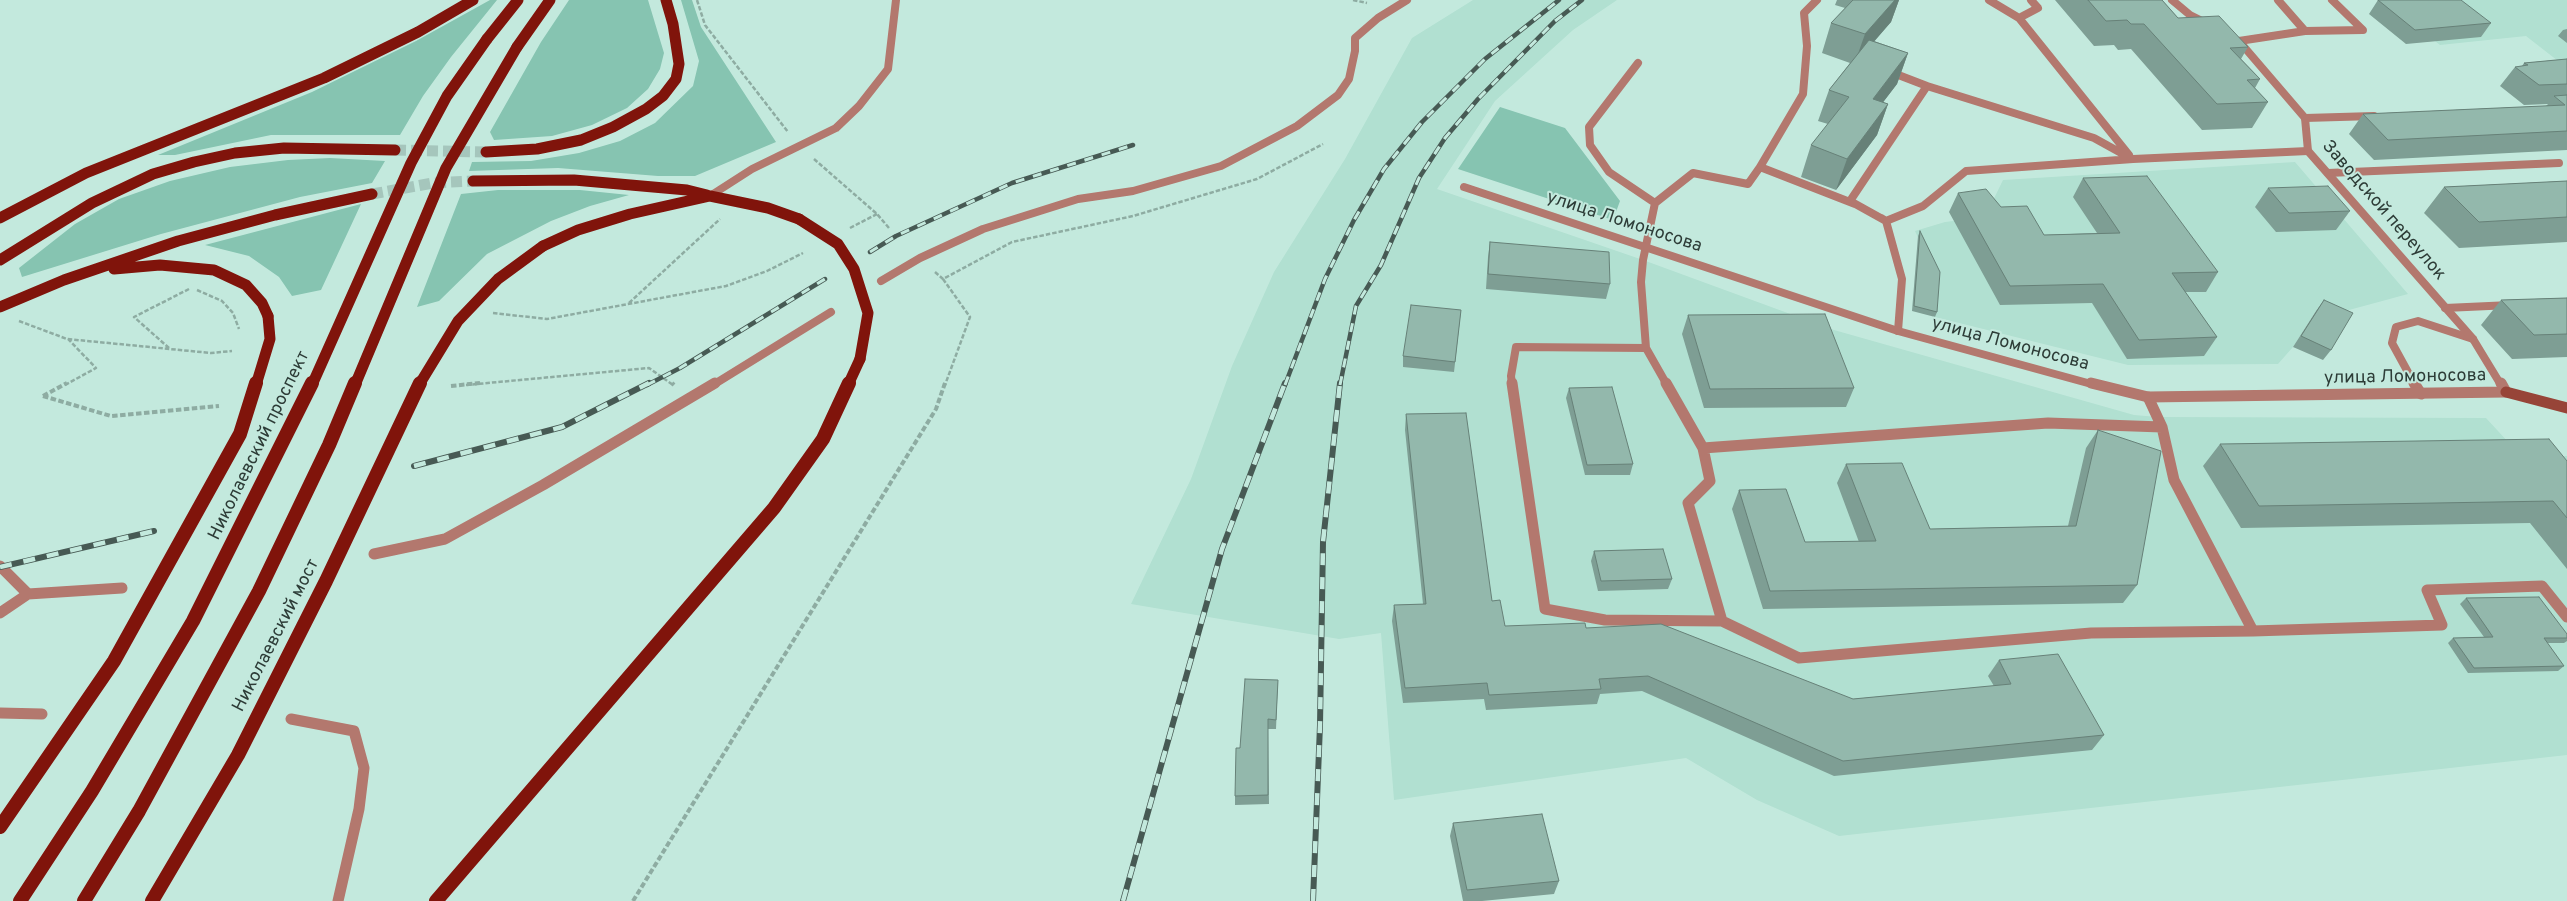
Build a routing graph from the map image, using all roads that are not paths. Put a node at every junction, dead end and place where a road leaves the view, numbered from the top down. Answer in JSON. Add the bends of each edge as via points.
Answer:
{"nodes":[{"id":1,"x":472,"y":0,"type":"edge"},
{"id":2,"x":518,"y":0,"type":"edge"},
{"id":3,"x":550,"y":0,"type":"edge"},
{"id":4,"x":666,"y":0,"type":"edge"},
{"id":5,"x":896,"y":0,"type":"edge"},
{"id":6,"x":1407,"y":0,"type":"edge"},
{"id":7,"x":1817,"y":0,"type":"edge"},
{"id":8,"x":1989,"y":0,"type":"edge"},
{"id":9,"x":2031,"y":0,"type":"edge"},
{"id":10,"x":2172,"y":0,"type":"edge"},
{"id":11,"x":2278,"y":0,"type":"edge"},
{"id":12,"x":2332,"y":0,"type":"edge"},
{"id":13,"x":2019,"y":18,"type":"junction"},
{"id":14,"x":2215,"y":28,"type":"edge"},
{"id":15,"x":2305,"y":32,"type":"junction"},
{"id":16,"x":2231,"y":37,"type":"edge"},
{"id":17,"x":2239,"y":41,"type":"junction"},
{"id":18,"x":1638,"y":63,"type":"dead end"},
{"id":19,"x":1875,"y":66,"type":"edge"},
{"id":20,"x":1927,"y":86,"type":"junction"},
{"id":21,"x":2382,"y":116,"type":"edge"},
{"id":22,"x":2305,"y":118,"type":"junction"},
{"id":23,"x":395,"y":150,"type":"tunnel mouth"},
{"id":24,"x":2308,"y":151,"type":"junction"},
{"id":25,"x":486,"y":152,"type":"tunnel mouth"},
{"id":26,"x":2132,"y":159,"type":"junction"},
{"id":27,"x":2559,"y":163,"type":"dead end"},
{"id":28,"x":1760,"y":168,"type":"junction"},
{"id":29,"x":2328,"y":173,"type":"junction"},
{"id":30,"x":473,"y":181,"type":"tunnel mouth"},
{"id":31,"x":1464,"y":187,"type":"dead end"},
{"id":32,"x":372,"y":194,"type":"tunnel mouth"},
{"id":33,"x":710,"y":196,"type":"junction"},
{"id":34,"x":1850,"y":201,"type":"junction"},
{"id":35,"x":1655,"y":203,"type":"junction"},
{"id":36,"x":0,"y":218,"type":"edge"},
{"id":37,"x":1886,"y":221,"type":"junction"},
{"id":38,"x":1646,"y":247,"type":"junction"},
{"id":39,"x":0,"y":260,"type":"edge"},
{"id":40,"x":94,"y":271,"type":"junction"},
{"id":41,"x":881,"y":281,"type":"dead end"},
{"id":42,"x":2520,"y":304,"type":"edge"},
{"id":43,"x":0,"y":307,"type":"edge"},
{"id":44,"x":2445,"y":308,"type":"junction"},
{"id":45,"x":831,"y":312,"type":"dead end"},
{"id":46,"x":1898,"y":332,"type":"junction"},
{"id":47,"x":2473,"y":339,"type":"junction"},
{"id":48,"x":1646,"y":348,"type":"junction"},
{"id":49,"x":2506,"y":392,"type":"junction"},
{"id":50,"x":2421,"y":394,"type":"junction"},
{"id":51,"x":2148,"y":397,"type":"junction"},
{"id":52,"x":2567,"y":408,"type":"edge"},
{"id":53,"x":2162,"y":427,"type":"junction"},
{"id":54,"x":1703,"y":448,"type":"junction"},
{"id":55,"x":374,"y":554,"type":"dead end"},
{"id":56,"x":0,"y":566,"type":"edge"},
{"id":57,"x":122,"y":588,"type":"dead end"},
{"id":58,"x":28,"y":594,"type":"junction"},
{"id":59,"x":0,"y":612,"type":"edge"},
{"id":60,"x":2567,"y":617,"type":"edge"},
{"id":61,"x":1722,"y":621,"type":"junction"},
{"id":62,"x":2253,"y":631,"type":"junction"},
{"id":63,"x":0,"y":713,"type":"edge"},
{"id":64,"x":42,"y":714,"type":"dead end"},
{"id":65,"x":291,"y":719,"type":"dead end"},
{"id":66,"x":0,"y":827,"type":"edge"},
{"id":67,"x":20,"y":901,"type":"edge"},
{"id":68,"x":84,"y":901,"type":"edge"},
{"id":69,"x":152,"y":901,"type":"edge"},
{"id":70,"x":338,"y":901,"type":"edge"},
{"id":71,"x":436,"y":901,"type":"edge"}],
"edges":[{"from":1,"to":36,"type":"main road","via":[[418,32],[324,78],[86,173]]},
{"from":2,"to":67,"type":"main road","name":"Николаевский проспект","bridge":true,"via":[[447,96],[411,163],[298,415],[193,621],[92,791]]},
{"from":3,"to":68,"type":"main road","bridge":true,"via":[[517,47],[446,168],[329,446],[259,591],[139,810]]},
{"from":4,"to":25,"type":"main road","via":[[679,64],[676,79],[663,96],[613,128],[581,140],[537,149]]},
{"from":5,"to":33,"type":"street","via":[[888,69],[860,106],[836,128],[752,169]]},
{"from":6,"to":41,"type":"street","via":[[1378,18],[1355,38],[1349,79],[1338,95],[1297,126],[1221,166],[1188,177],[1133,191],[1078,199],[983,229],[920,258]]},
{"from":7,"to":28,"type":"street","via":[[1804,13],[1807,46],[1803,94]]},
{"from":8,"to":13,"type":"street"},
{"from":9,"to":13,"type":"street","via":[[2038,8]]},
{"from":10,"to":14,"type":"street","via":[[2190,15]]},
{"from":11,"to":15,"type":"street"},
{"from":12,"to":15,"type":"street","via":[[2363,30]]},
{"from":13,"to":26,"type":"street"},
{"from":15,"to":17,"type":"street"},
{"from":16,"to":17,"type":"street"},
{"from":17,"to":22,"type":"street"},
{"from":18,"to":35,"type":"street","via":[[1589,127],[1590,146],[1609,172]]},
{"from":19,"to":20,"type":"street"},
{"from":20,"to":26,"type":"street","via":[[2094,138]]},
{"from":20,"to":34,"type":"street"},
{"from":21,"to":22,"type":"street"},
{"from":22,"to":24,"type":"street","name":"Заводской переулок"},
{"from":23,"to":39,"type":"main road","via":[[284,148],[194,162],[153,174],[92,203]]},
{"from":24,"to":26,"type":"street"},
{"from":24,"to":29,"type":"street","name":"Заводской переулок"},
{"from":26,"to":37,"type":"street","via":[[1966,171],[1923,206]]},
{"from":27,"to":29,"type":"street"},
{"from":28,"to":34,"type":"street"},
{"from":28,"to":35,"type":"street","via":[[1748,184],[1693,173]]},
{"from":29,"to":44,"type":"street","name":"Заводской переулок"},
{"from":30,"to":33,"type":"main road","via":[[574,180],[687,190]]},
{"from":31,"to":38,"type":"street","name":"улица Ломоносова"},
{"from":32,"to":40,"type":"main road","via":[[178,241]]},
{"from":33,"to":69,"type":"main road","name":"Николаевский мост","bridge":true,"via":[[630,214],[578,230],[542,246],[498,279],[458,321],[421,382],[238,755]]},
{"from":33,"to":71,"type":"main road","bridge":true,"via":[[768,208],[799,219],[838,244],[854,270],[868,313],[860,359],[824,439],[774,508]]},
{"from":34,"to":37,"type":"street"},
{"from":35,"to":38,"type":"street"},
{"from":37,"to":46,"type":"street","via":[[1902,279]]},
{"from":38,"to":46,"type":"street","name":"улица Ломоносова"},
{"from":38,"to":48,"type":"street","via":[[1641,282]]},
{"from":40,"to":43,"type":"main road"},
{"from":40,"to":66,"type":"main road","bridge":true,"via":[[160,265],[214,270],[246,285],[262,303],[268,316],[270,339],[240,434],[114,661]]},
{"from":42,"to":44,"type":"street"},
{"from":44,"to":47,"type":"street","name":"Заводской переулок"},
{"from":45,"to":55,"type":"street","via":[[543,486],[446,539]]},
{"from":46,"to":51,"type":"street","name":"улица Ломоносова"},
{"from":47,"to":49,"type":"street","name":"Заводской переулок"},
{"from":47,"to":50,"type":"street","via":[[2418,321],[2396,327],[2392,343]]},
{"from":48,"to":54,"type":"street"},
{"from":48,"to":61,"type":"street","via":[[1516,347],[1510,376],[1545,608],[1605,620]]},
{"from":49,"to":50,"type":"street","name":"улица Ломоносова"},
{"from":49,"to":52,"type":"street","name":"улица Ломоносова"},
{"from":50,"to":51,"type":"street","name":"улица Ломоносова"},
{"from":51,"to":53,"type":"street"},
{"from":53,"to":54,"type":"street","via":[[2048,423]]},
{"from":53,"to":62,"type":"street","via":[[2174,480]]},
{"from":54,"to":61,"type":"street","via":[[1710,481],[1688,503]]},
{"from":56,"to":58,"type":"street"},
{"from":57,"to":58,"type":"street"},
{"from":58,"to":59,"type":"street"},
{"from":60,"to":62,"type":"street","via":[[2542,586],[2427,590],[2442,625]]},
{"from":61,"to":62,"type":"street","via":[[1799,658],[2091,633]]},
{"from":63,"to":64,"type":"street"},
{"from":65,"to":70,"type":"street","via":[[354,731],[364,768],[359,809]]}]}
